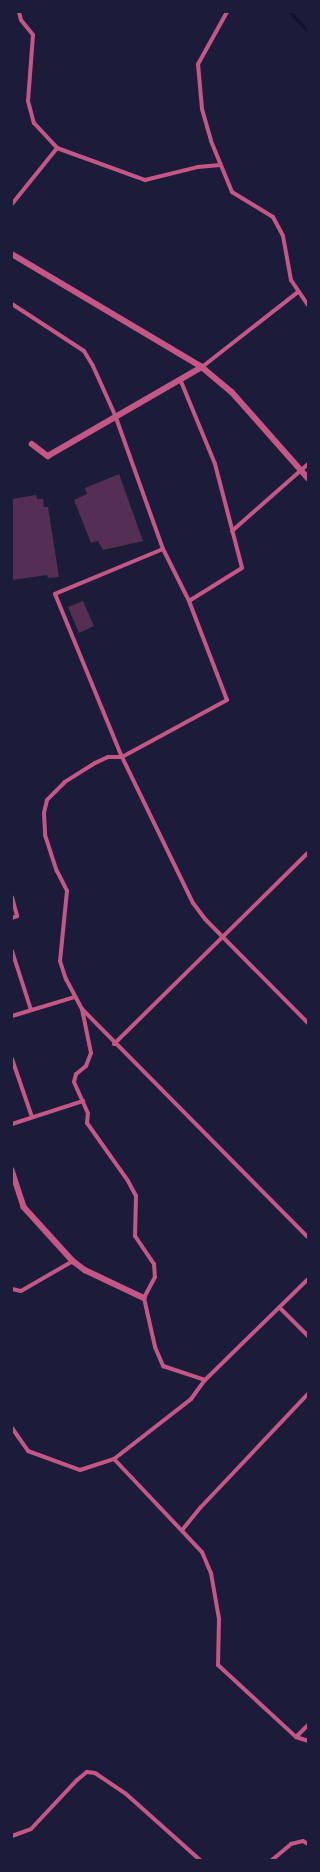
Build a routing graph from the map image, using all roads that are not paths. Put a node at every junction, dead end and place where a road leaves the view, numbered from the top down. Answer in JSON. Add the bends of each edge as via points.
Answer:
{"nodes":[{"id":1,"x":19,"y":12,"type":"edge"},
{"id":2,"x":227,"y":12,"type":"edge"},
{"id":3,"x":57,"y":148,"type":"junction"},
{"id":4,"x":220,"y":165,"type":"junction"},
{"id":5,"x":12,"y":204,"type":"edge"},
{"id":6,"x":12,"y":254,"type":"edge"},
{"id":7,"x":298,"y":292,"type":"junction"},
{"id":8,"x":12,"y":304,"type":"edge"},
{"id":9,"x":308,"y":305,"type":"edge"},
{"id":10,"x":202,"y":367,"type":"junction"},
{"id":11,"x":180,"y":379,"type":"junction"},
{"id":12,"x":115,"y":415,"type":"junction"},
{"id":13,"x":32,"y":444,"type":"dead end"},
{"id":14,"x":308,"y":464,"type":"edge"},
{"id":15,"x":300,"y":471,"type":"junction"},
{"id":16,"x":308,"y":478,"type":"edge"},
{"id":17,"x":232,"y":531,"type":"junction"},
{"id":18,"x":163,"y":549,"type":"junction"},
{"id":19,"x":188,"y":602,"type":"junction"},
{"id":20,"x":122,"y":757,"type":"junction"},
{"id":21,"x":308,"y":853,"type":"edge"},
{"id":22,"x":12,"y":897,"type":"edge"},
{"id":23,"x":12,"y":918,"type":"edge"},
{"id":24,"x":224,"y":937,"type":"junction"},
{"id":25,"x":12,"y":951,"type":"edge"},
{"id":26,"x":75,"y":997,"type":"junction"},
{"id":27,"x":82,"y":1009,"type":"junction"},
{"id":28,"x":31,"y":1010,"type":"junction"},
{"id":29,"x":12,"y":1016,"type":"edge"},
{"id":30,"x":308,"y":1023,"type":"edge"},
{"id":31,"x":114,"y":1044,"type":"junction"},
{"id":32,"x":12,"y":1059,"type":"edge"},
{"id":33,"x":83,"y":1101,"type":"junction"},
{"id":34,"x":32,"y":1117,"type":"junction"},
{"id":35,"x":12,"y":1124,"type":"edge"},
{"id":36,"x":12,"y":1170,"type":"edge"},
{"id":37,"x":308,"y":1237,"type":"edge"},
{"id":38,"x":73,"y":1261,"type":"junction"},
{"id":39,"x":308,"y":1279,"type":"edge"},
{"id":40,"x":12,"y":1289,"type":"edge"},
{"id":41,"x":144,"y":1298,"type":"junction"},
{"id":42,"x":280,"y":1308,"type":"junction"},
{"id":43,"x":308,"y":1336,"type":"edge"},
{"id":44,"x":205,"y":1380,"type":"junction"},
{"id":45,"x":308,"y":1394,"type":"edge"},
{"id":46,"x":12,"y":1428,"type":"edge"},
{"id":47,"x":114,"y":1459,"type":"junction"},
{"id":48,"x":183,"y":1529,"type":"junction"},
{"id":49,"x":308,"y":1725,"type":"edge"},
{"id":50,"x":296,"y":1737,"type":"junction"},
{"id":51,"x":308,"y":1741,"type":"edge"},
{"id":52,"x":12,"y":1836,"type":"edge"},
{"id":53,"x":308,"y":1844,"type":"edge"},
{"id":54,"x":200,"y":1860,"type":"edge"},
{"id":55,"x":272,"y":1860,"type":"edge"}],
"edges":[{"from":1,"to":3,"type":"street","via":[[21,20],[33,35],[28,101],[34,122]]},
{"from":2,"to":4,"type":"street","via":[[198,64],[197,75],[202,110]]},
{"from":3,"to":4,"type":"street","via":[[145,180],[198,167]]},
{"from":3,"to":5,"type":"street"},
{"from":4,"to":7,"type":"street","via":[[232,192],[273,217],[283,236],[291,280]]},
{"from":6,"to":10,"type":"street"},
{"from":7,"to":9,"type":"street"},
{"from":7,"to":10,"type":"street"},
{"from":8,"to":12,"type":"street","via":[[84,351]]},
{"from":10,"to":11,"type":"street"},
{"from":10,"to":15,"type":"street","via":[[232,392]]},
{"from":11,"to":12,"type":"street"},
{"from":11,"to":17,"type":"street","via":[[214,464]]},
{"from":12,"to":13,"type":"street","via":[[48,456]]},
{"from":12,"to":18,"type":"street"},
{"from":14,"to":15,"type":"street"},
{"from":15,"to":16,"type":"street"},
{"from":15,"to":17,"type":"street"},
{"from":17,"to":19,"type":"street","via":[[242,568]]},
{"from":18,"to":19,"type":"street"},
{"from":18,"to":20,"type":"street","via":[[55,594]]},
{"from":19,"to":20,"type":"street","via":[[227,700]]},
{"from":20,"to":24,"type":"street","via":[[193,903]]},
{"from":20,"to":26,"type":"street","via":[[108,757],[72,777],[47,800],[44,813],[45,835],[67,891],[59,952],[66,979]]},
{"from":21,"to":24,"type":"street"},
{"from":22,"to":23,"type":"street","via":[[17,916]]},
{"from":24,"to":30,"type":"street"},
{"from":24,"to":31,"type":"street"},
{"from":25,"to":28,"type":"street"},
{"from":26,"to":27,"type":"street"},
{"from":26,"to":28,"type":"street"},
{"from":27,"to":31,"type":"street"},
{"from":27,"to":33,"type":"street","via":[[91,1053],[86,1066],[76,1074],[74,1082]]},
{"from":28,"to":29,"type":"street"},
{"from":31,"to":37,"type":"street"},
{"from":32,"to":34,"type":"street"},
{"from":33,"to":34,"type":"street"},
{"from":33,"to":41,"type":"street","via":[[88,1113],[87,1123],[136,1196],[135,1236],[154,1264],[155,1277]]},
{"from":34,"to":35,"type":"street"},
{"from":36,"to":38,"type":"street","via":[[24,1206]]},
{"from":38,"to":40,"type":"street","via":[[32,1286],[21,1291]]},
{"from":38,"to":41,"type":"street","via":[[85,1270]]},
{"from":39,"to":42,"type":"street"},
{"from":41,"to":44,"type":"street","via":[[155,1347],[163,1366]]},
{"from":42,"to":43,"type":"street"},
{"from":42,"to":44,"type":"street"},
{"from":44,"to":47,"type":"street","via":[[191,1399]]},
{"from":45,"to":48,"type":"street"},
{"from":46,"to":47,"type":"street","via":[[28,1451],[80,1470]]},
{"from":47,"to":48,"type":"street"},
{"from":48,"to":50,"type":"street","via":[[202,1552],[211,1573],[219,1620],[218,1665]]},
{"from":49,"to":50,"type":"street"},
{"from":50,"to":51,"type":"street"},
{"from":52,"to":54,"type":"street","via":[[31,1829],[77,1780],[87,1772],[95,1773],[125,1793]]},
{"from":53,"to":55,"type":"street","via":[[303,1841],[291,1844]]}]}
